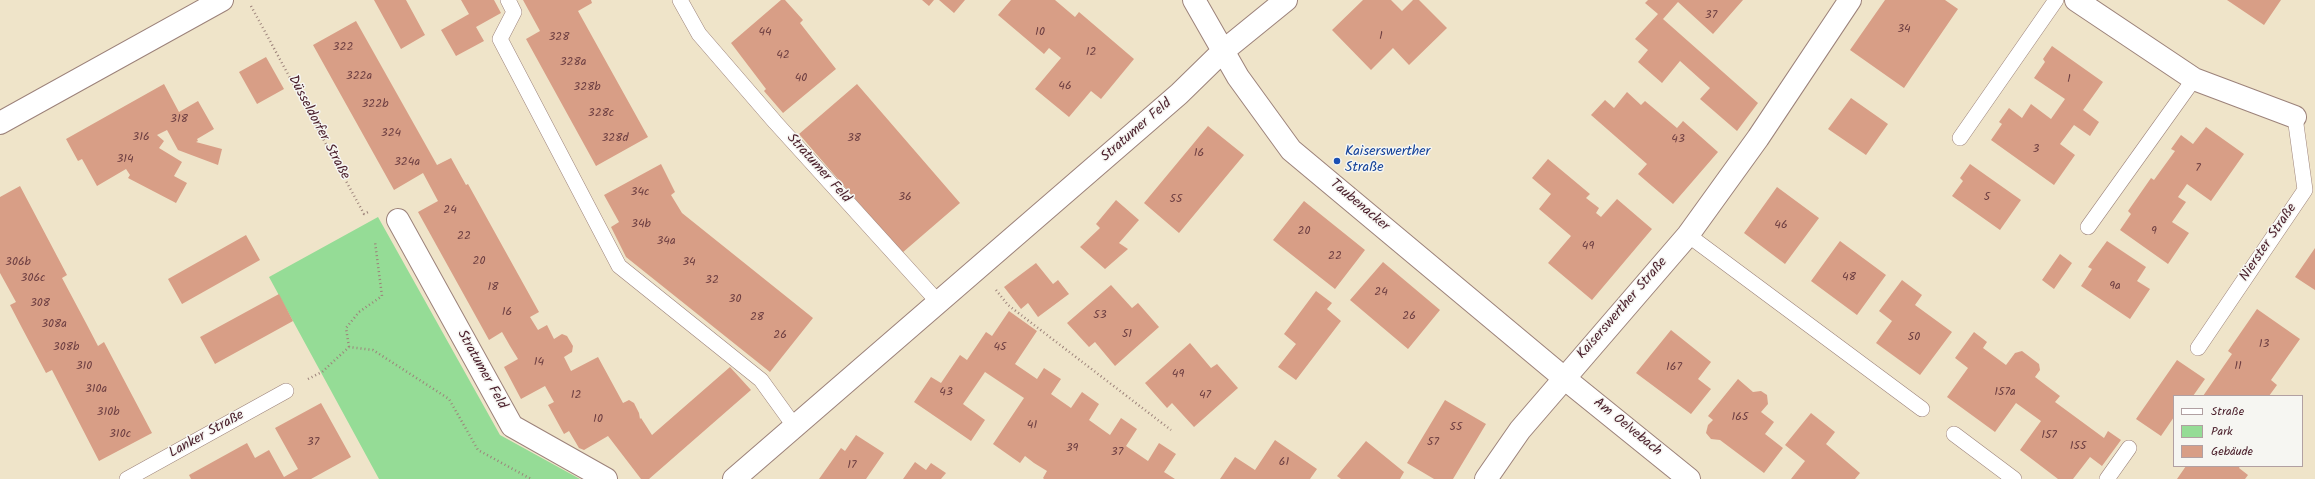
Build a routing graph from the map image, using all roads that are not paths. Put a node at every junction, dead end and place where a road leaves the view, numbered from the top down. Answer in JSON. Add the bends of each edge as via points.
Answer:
{"nodes":[{"id":1,"x":222,"y":0,"type":"edge"},
{"id":2,"x":508,"y":0,"type":"edge"},
{"id":3,"x":680,"y":0,"type":"edge"},
{"id":4,"x":1194,"y":0,"type":"edge"},
{"id":5,"x":1286,"y":0,"type":"edge"},
{"id":6,"x":1850,"y":0,"type":"edge"},
{"id":7,"x":2056,"y":0,"type":"edge"},
{"id":8,"x":2076,"y":0,"type":"edge"},
{"id":9,"x":1222,"y":52,"type":"junction"},
{"id":10,"x":2194,"y":78,"type":"junction"},
{"id":11,"x":2296,"y":117,"type":"joint"},
{"id":12,"x":0,"y":123,"type":"edge"},
{"id":13,"x":1960,"y":138,"type":"dead end"},
{"id":14,"x":398,"y":220,"type":"road end"},
{"id":15,"x":2088,"y":227,"type":"dead end"},
{"id":16,"x":1688,"y":235,"type":"junction"},
{"id":17,"x":938,"y":302,"type":"junction"},
{"id":18,"x":2198,"y":348,"type":"dead end"},
{"id":19,"x":1564,"y":378,"type":"junction"},
{"id":20,"x":286,"y":391,"type":"road end"},
{"id":21,"x":1922,"y":409,"type":"dead end"},
{"id":22,"x":795,"y":427,"type":"junction"},
{"id":23,"x":1954,"y":434,"type":"dead end"},
{"id":24,"x":2129,"y":448,"type":"dead end"},
{"id":25,"x":127,"y":479,"type":"edge"},
{"id":26,"x":606,"y":479,"type":"edge"},
{"id":27,"x":734,"y":479,"type":"edge"},
{"id":28,"x":1486,"y":479,"type":"edge"},
{"id":29,"x":1689,"y":479,"type":"edge"},
{"id":30,"x":2014,"y":479,"type":"edge"},
{"id":31,"x":2107,"y":479,"type":"edge"}],
"edges":[{"from":1,"to":12,"type":"street"},
{"from":2,"to":22,"type":"lane","via":[[514,12],[500,39],[619,266],[760,380]]},
{"from":3,"to":17,"type":"lane","name":"Stratumer Feld","via":[[699,34]]},
{"from":4,"to":9,"type":"street","name":"Taubenacker"},
{"from":5,"to":9,"type":"street","name":"Stratumer Feld"},
{"from":6,"to":16,"type":"street","name":"Kaiserswerther Straße","via":[[1758,138]]},
{"from":7,"to":13,"type":"lane"},
{"from":8,"to":10,"type":"street","name":"Nierster Straße"},
{"from":9,"to":17,"type":"street","name":"Stratumer Feld","via":[[1179,94]]},
{"from":9,"to":19,"type":"street","name":"Taubenacker","via":[[1291,150]]},
{"from":10,"to":11,"type":"street","name":"Nierster Straße"},
{"from":10,"to":15,"type":"lane"},
{"from":11,"to":18,"type":"lane","name":"Nierster Straße","via":[[2305,190]]},
{"from":14,"to":26,"type":"street","name":"Stratumer Feld","via":[[512,426]]},
{"from":16,"to":19,"type":"street","name":"Kaiserswerther Straße"},
{"from":16,"to":21,"type":"lane"},
{"from":17,"to":22,"type":"street","name":"Stratumer Feld"},
{"from":19,"to":28,"type":"street","name":"Kaiserswerther Straße","via":[[1520,430]]},
{"from":19,"to":29,"type":"street","name":"Am Oelvebach"},
{"from":20,"to":25,"type":"lane","name":"Lanker Straße"},
{"from":22,"to":27,"type":"street","name":"Stratumer Feld"},
{"from":23,"to":30,"type":"lane"},
{"from":24,"to":31,"type":"lane"}]}
